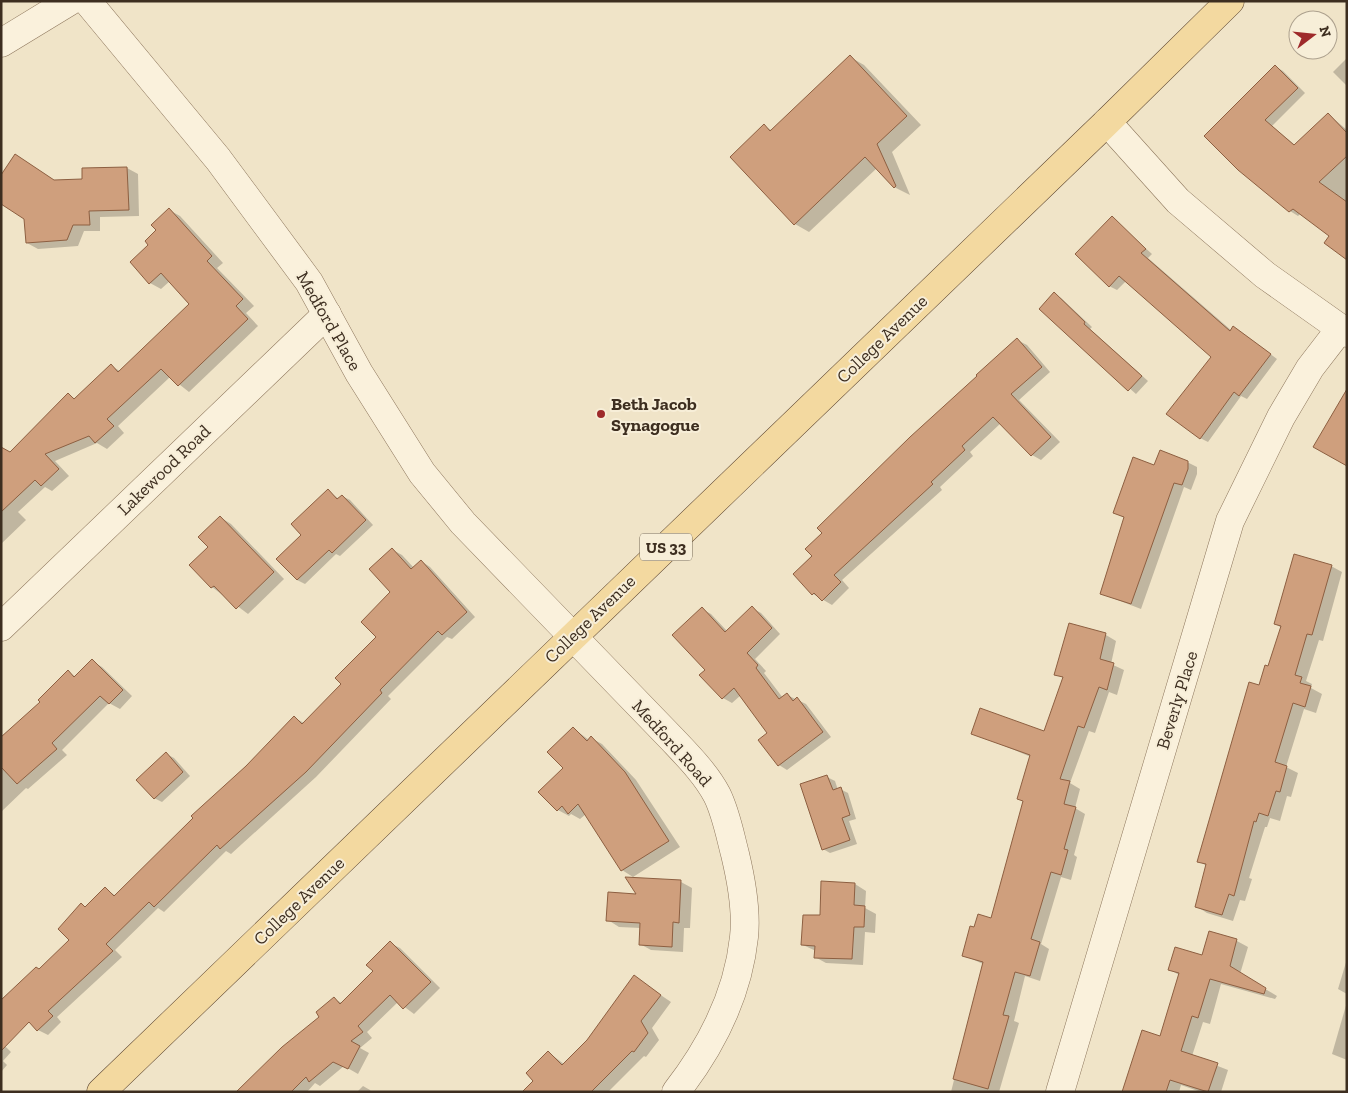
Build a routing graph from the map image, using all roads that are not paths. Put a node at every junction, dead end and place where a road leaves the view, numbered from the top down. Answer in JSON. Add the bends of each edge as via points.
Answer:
{"nodes":[{"id":1,"x":70,"y":1,"type":"edge"},
{"id":2,"x":87,"y":1,"type":"edge"},
{"id":3,"x":1230,"y":1,"type":"edge"},
{"id":4,"x":1,"y":43,"type":"edge"},
{"id":5,"x":1107,"y":122,"type":"junction"},
{"id":6,"x":327,"y":314,"type":"junction"},
{"id":7,"x":1343,"y":331,"type":"edge"},
{"id":8,"x":1,"y":627,"type":"edge"},
{"id":9,"x":572,"y":637,"type":"junction"},
{"id":10,"x":101,"y":1092,"type":"edge"},
{"id":11,"x":676,"y":1092,"type":"edge"},
{"id":12,"x":1060,"y":1092,"type":"edge"}],
"edges":[{"from":1,"to":4,"type":"street"},
{"from":2,"to":6,"type":"street","name":"Medford Place","via":[[218,159],[309,282]]},
{"from":3,"to":5,"type":"main road","name":"College Avenue","number":"US 33"},
{"from":5,"to":7,"type":"street","via":[[1178,201],[1265,275]]},
{"from":5,"to":9,"type":"main road","name":"College Avenue","number":"US 33"},
{"from":6,"to":8,"type":"street","name":"Lakewood Road"},
{"from":6,"to":9,"type":"street","name":"Medford Place","via":[[359,373],[422,473],[463,523]]},
{"from":7,"to":12,"type":"street","name":"Beverly Place","via":[[1310,368],[1281,416],[1230,521]]},
{"from":9,"to":10,"type":"main road","name":"College Avenue","number":"US 33"},
{"from":9,"to":11,"type":"street","name":"Medford Road","via":[[696,765],[717,795],[733,847],[744,935],[738,972],[716,1033]]}]}
